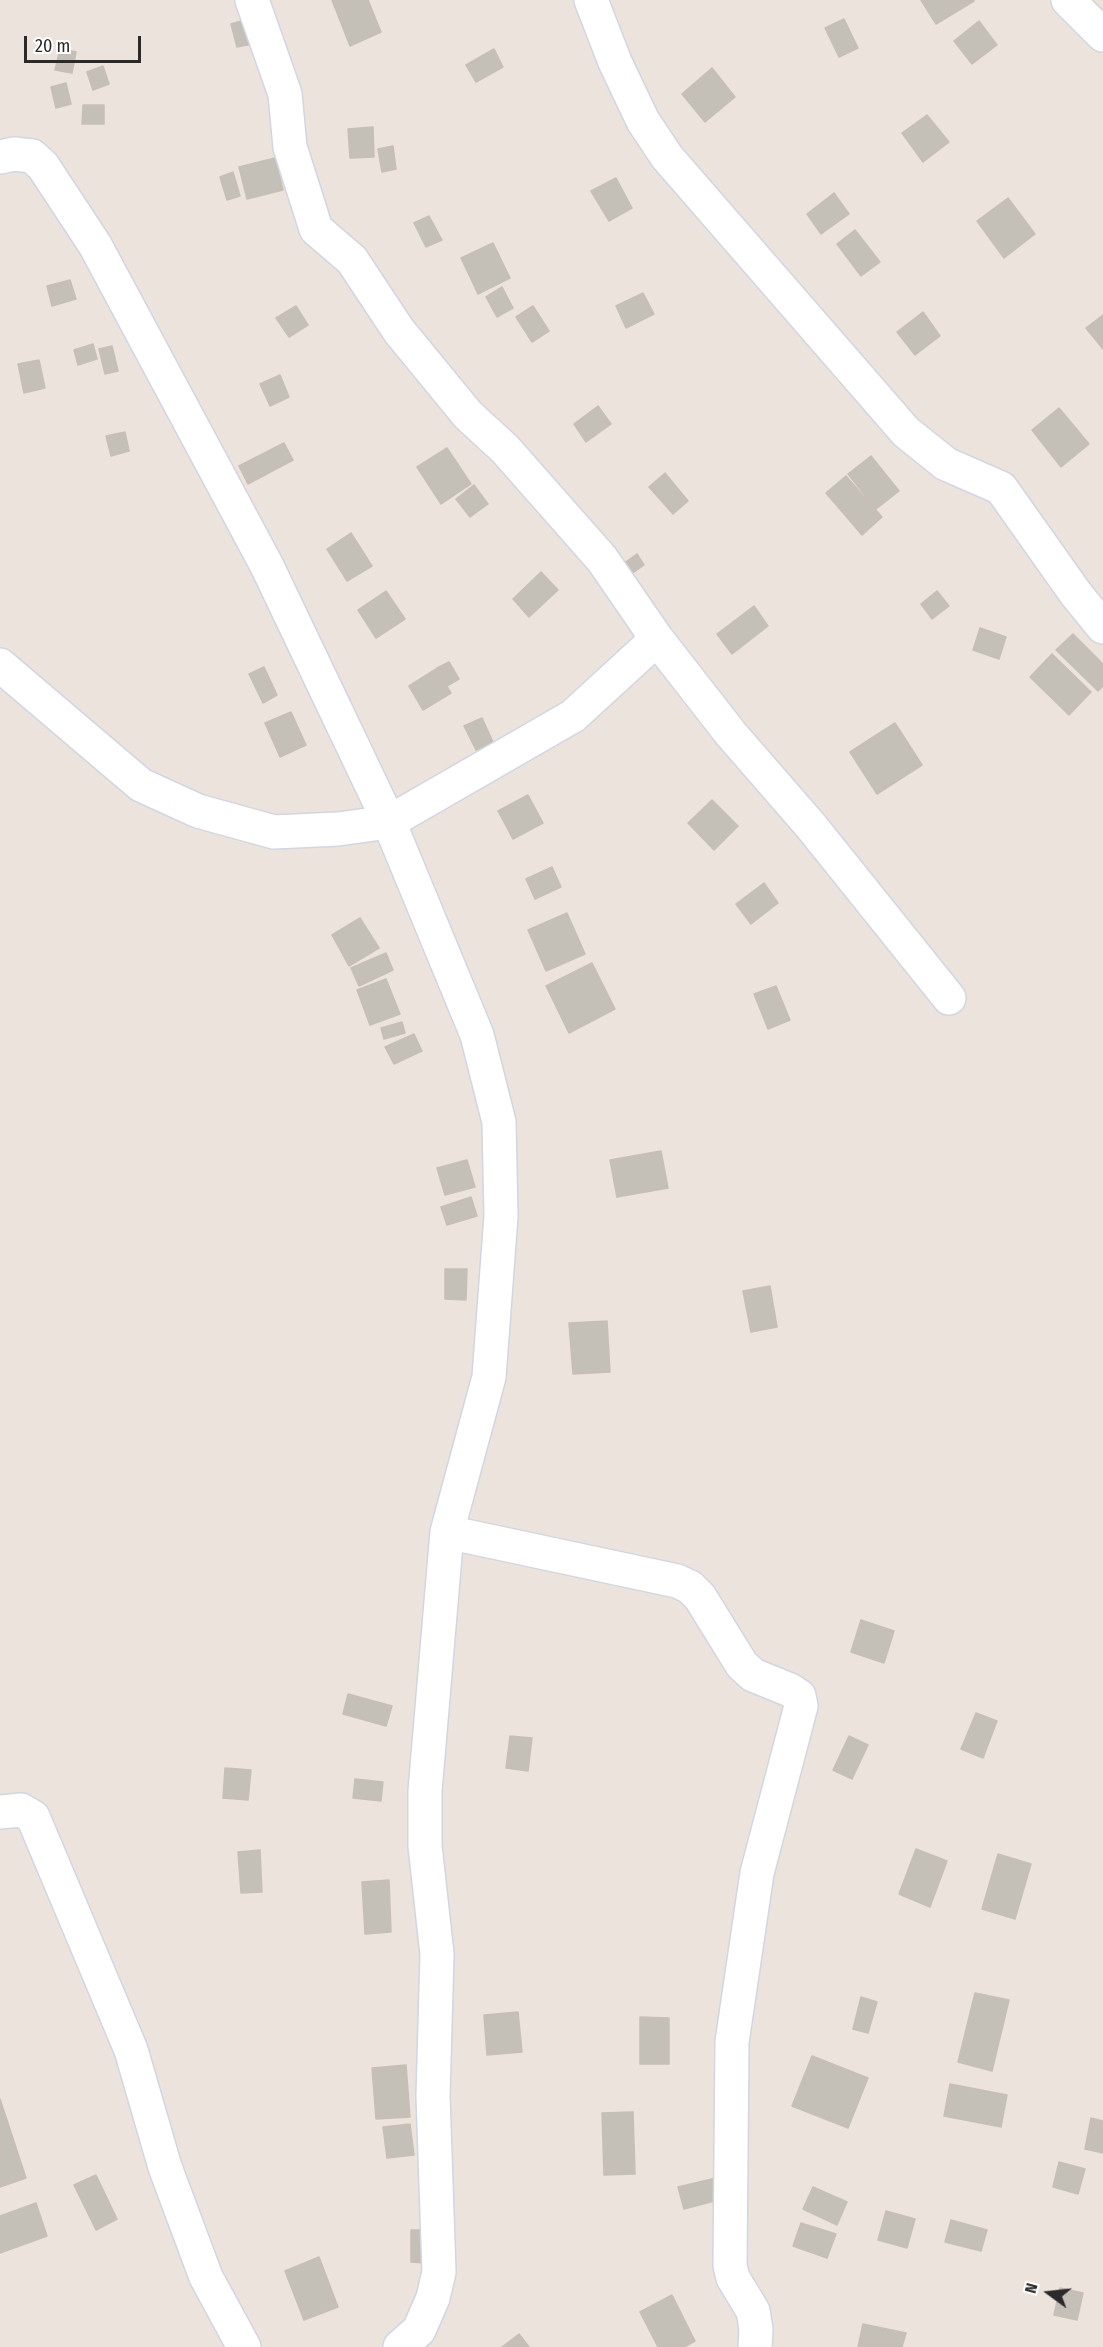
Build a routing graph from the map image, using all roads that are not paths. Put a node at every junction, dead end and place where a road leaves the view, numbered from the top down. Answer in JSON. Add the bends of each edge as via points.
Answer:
{"nodes":[{"id":1,"x":252,"y":0,"type":"edge"},
{"id":2,"x":591,"y":0,"type":"edge"},
{"id":3,"x":1068,"y":0,"type":"edge"},
{"id":4,"x":1103,"y":35,"type":"edge"},
{"id":5,"x":0,"y":157,"type":"edge"},
{"id":6,"x":1103,"y":627,"type":"edge"},
{"id":7,"x":657,"y":639,"type":"junction"},
{"id":8,"x":0,"y":664,"type":"edge"},
{"id":9,"x":389,"y":822,"type":"junction"},
{"id":10,"x":950,"y":998,"type":"dead end"},
{"id":11,"x":447,"y":1532,"type":"junction"},
{"id":12,"x":0,"y":1812,"type":"edge"},
{"id":13,"x":244,"y":2347,"type":"edge"},
{"id":14,"x":400,"y":2347,"type":"edge"},
{"id":15,"x":755,"y":2347,"type":"edge"}],
"edges":[{"from":1,"to":7,"type":"street","via":[[285,94],[290,147],[316,229],[352,260],[399,331],[468,415],[505,449],[602,559]]},
{"from":2,"to":6,"type":"street","via":[[643,121],[667,157],[906,432],[946,464],[1001,489]]},
{"from":3,"to":4,"type":"street"},
{"from":5,"to":9,"type":"street","via":[[32,156],[43,166],[95,244],[267,566]]},
{"from":7,"to":9,"type":"street","via":[[573,716]]},
{"from":7,"to":10,"type":"street"},
{"from":8,"to":9,"type":"street","via":[[141,785],[198,811],[274,832]]},
{"from":9,"to":11,"type":"street","via":[[477,1035],[499,1122],[501,1216],[489,1377]]},
{"from":11,"to":14,"type":"street","via":[[425,1791],[425,1846],[437,1953],[433,2096],[439,2272],[433,2298],[418,2330]]},
{"from":11,"to":15,"type":"street","via":[[684,1584],[700,1597],[742,1665],[753,1675],[799,1696],[801,1706],[757,1873],[732,2042],[730,2266],[753,2311]]},
{"from":12,"to":13,"type":"street","via":[[21,1810],[33,1817],[131,2050],[165,2167],[206,2277]]}]}
